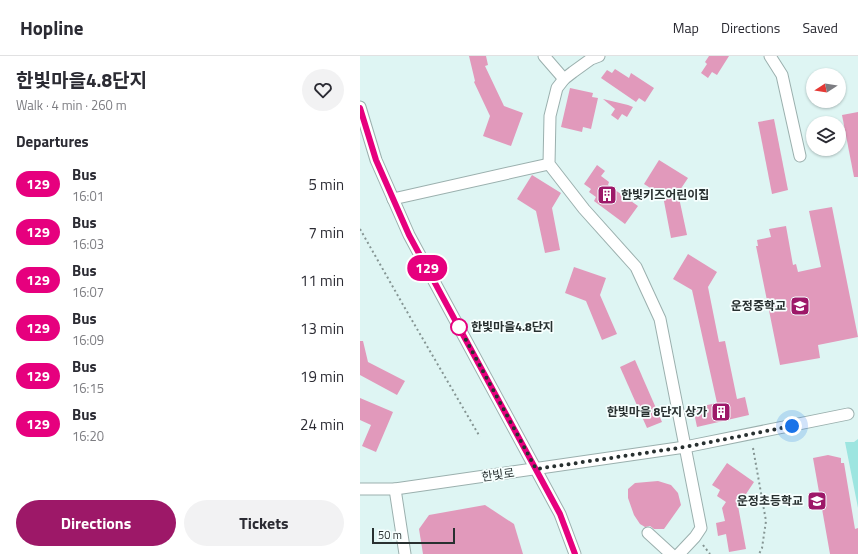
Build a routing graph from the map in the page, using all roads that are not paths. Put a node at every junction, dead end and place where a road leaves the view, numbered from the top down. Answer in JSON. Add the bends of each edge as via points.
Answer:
{"nodes":[{"id":1,"x":544,"y":56,"type":"edge"},
{"id":2,"x":599,"y":56,"type":"edge"},
{"id":3,"x":770,"y":56,"type":"edge"},
{"id":4,"x":564,"y":79,"type":"junction"},
{"id":5,"x":360,"y":108,"type":"edge"},
{"id":6,"x":800,"y":156,"type":"dead end"},
{"id":7,"x":549,"y":164,"type":"junction"},
{"id":8,"x":393,"y":200,"type":"junction"},
{"id":9,"x":848,"y":414,"type":"dead end"},
{"id":10,"x":685,"y":447,"type":"junction"},
{"id":11,"x":536,"y":469,"type":"junction"},
{"id":12,"x":360,"y":489,"type":"edge"},
{"id":13,"x":395,"y":489,"type":"junction"},
{"id":14,"x":648,"y":533,"type":"dead end"},
{"id":15,"x":405,"y":554,"type":"edge"},
{"id":16,"x":575,"y":554,"type":"edge"},
{"id":17,"x":671,"y":554,"type":"edge"},
{"id":18,"x":679,"y":554,"type":"edge"}],
"edges":[{"from":1,"to":4,"type":"street"},
{"from":2,"to":4,"type":"street"},
{"from":3,"to":6,"type":"street","via":[[782,75]]},
{"from":4,"to":7,"type":"street","via":[[557,88],[550,116]]},
{"from":5,"to":8,"type":"street","via":[[376,160]]},
{"from":7,"to":8,"type":"street"},
{"from":7,"to":10,"type":"street","via":[[584,209],[636,267],[660,319]]},
{"from":8,"to":11,"type":"street","via":[[409,235]]},
{"from":9,"to":10,"type":"street","name":"한빛로"},
{"from":10,"to":11,"type":"street","name":"한빛로"},
{"from":10,"to":18,"type":"street","via":[[701,528]]},
{"from":11,"to":13,"type":"street","name":"한빛로"},
{"from":11,"to":16,"type":"street","via":[[560,514]]},
{"from":12,"to":13,"type":"street","name":"한빛로"},
{"from":13,"to":15,"type":"street"},
{"from":14,"to":17,"type":"street"}]}
